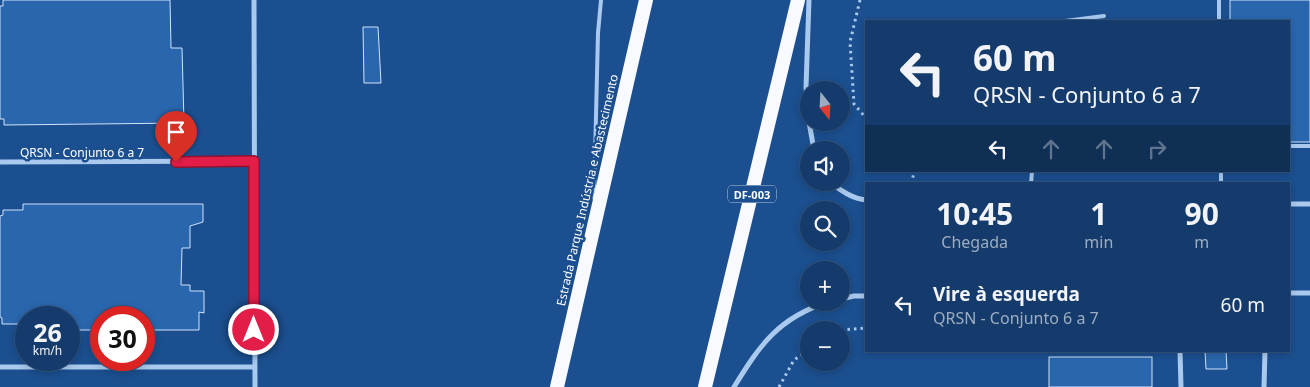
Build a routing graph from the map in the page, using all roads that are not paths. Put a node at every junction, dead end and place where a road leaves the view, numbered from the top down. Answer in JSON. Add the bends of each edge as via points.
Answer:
{"nodes":[{"id":1,"x":254,"y":0,"type":"edge"},
{"id":2,"x":601,"y":0,"type":"edge"},
{"id":3,"x":646,"y":0,"type":"edge"},
{"id":4,"x":798,"y":0,"type":"edge"},
{"id":5,"x":809,"y":0,"type":"edge"},
{"id":6,"x":1219,"y":0,"type":"edge"},
{"id":7,"x":1104,"y":16,"type":"dead end"},
{"id":8,"x":1074,"y":20,"type":"edge"},
{"id":9,"x":1219,"y":20,"type":"edge"},
{"id":10,"x":806,"y":81,"type":"edge"},
{"id":11,"x":1290,"y":146,"type":"edge"},
{"id":12,"x":1310,"y":146,"type":"edge"},
{"id":13,"x":254,"y":161,"type":"junction"},
{"id":14,"x":0,"y":162,"type":"edge"},
{"id":15,"x":840,"y":191,"type":"edge"},
{"id":16,"x":865,"y":200,"type":"edge"},
{"id":17,"x":1290,"y":204,"type":"edge"},
{"id":18,"x":1310,"y":204,"type":"edge"},
{"id":19,"x":594,"y":230,"type":"junction"},
{"id":20,"x":1290,"y":293,"type":"edge"},
{"id":21,"x":1310,"y":293,"type":"edge"},
{"id":22,"x":865,"y":296,"type":"edge"},
{"id":23,"x":850,"y":298,"type":"edge"},
{"id":24,"x":806,"y":311,"type":"edge"},
{"id":25,"x":1180,"y":352,"type":"edge"},
{"id":26,"x":1265,"y":352,"type":"edge"},
{"id":27,"x":254,"y":367,"type":"junction"},
{"id":28,"x":0,"y":368,"type":"edge"},
{"id":29,"x":255,"y":387,"type":"edge"},
{"id":30,"x":557,"y":387,"type":"edge"},
{"id":31,"x":705,"y":387,"type":"edge"},
{"id":32,"x":734,"y":387,"type":"edge"},
{"id":33,"x":1180,"y":387,"type":"edge"},
{"id":34,"x":1264,"y":387,"type":"edge"}],
"edges":[{"from":1,"to":13,"type":"street"},
{"from":2,"to":19,"type":"lane"},
{"from":3,"to":19,"type":"highway","name":"Estrada Parque Indústria e Abastecimento"},
{"from":4,"to":31,"type":"highway","number":"DF-003"},
{"from":5,"to":10,"type":"street"},
{"from":6,"to":9,"type":"lane"},
{"from":7,"to":8,"type":"lane"},
{"from":11,"to":12,"type":"lane"},
{"from":13,"to":14,"type":"street","name":"QRSN - Conjunto 6 a 7"},
{"from":13,"to":27,"type":"street"},
{"from":15,"to":16,"type":"street"},
{"from":17,"to":18,"type":"street"},
{"from":19,"to":30,"type":"highway","name":"Estrada Parque Indústria e Abastecimento"},
{"from":20,"to":21,"type":"street"},
{"from":22,"to":23,"type":"street"},
{"from":24,"to":32,"type":"street","via":[[763,342]]},
{"from":25,"to":33,"type":"street"},
{"from":26,"to":34,"type":"street"},
{"from":27,"to":28,"type":"street"},
{"from":27,"to":29,"type":"street"}]}
